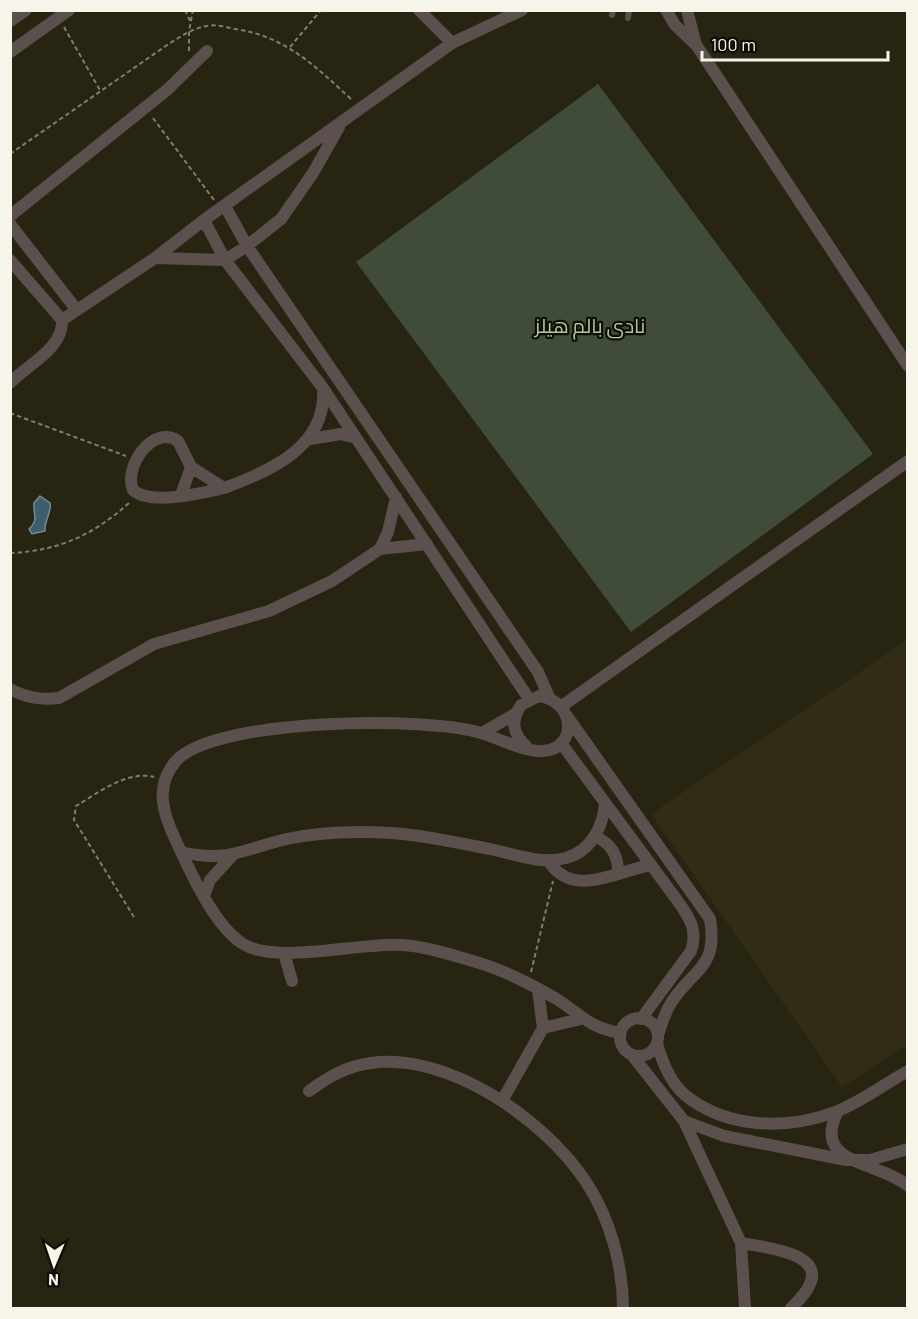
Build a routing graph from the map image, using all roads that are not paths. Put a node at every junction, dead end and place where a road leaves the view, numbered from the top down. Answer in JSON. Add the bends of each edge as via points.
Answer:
{"nodes":[{"id":1,"x":26,"y":10,"type":"edge"},
{"id":2,"x":419,"y":10,"type":"edge"},
{"id":3,"x":522,"y":10,"type":"edge"},
{"id":4,"x":666,"y":10,"type":"edge"},
{"id":5,"x":687,"y":10,"type":"edge"},
{"id":6,"x":64,"y":14,"type":"edge"},
{"id":7,"x":10,"y":21,"type":"edge"},
{"id":8,"x":452,"y":43,"type":"junction"},
{"id":9,"x":697,"y":46,"type":"junction"},
{"id":10,"x":207,"y":51,"type":"dead end"},
{"id":11,"x":10,"y":52,"type":"edge"},
{"id":12,"x":340,"y":125,"type":"junction"},
{"id":13,"x":223,"y":208,"type":"junction"},
{"id":14,"x":10,"y":216,"type":"edge"},
{"id":15,"x":204,"y":220,"type":"junction"},
{"id":16,"x":10,"y":224,"type":"edge"},
{"id":17,"x":247,"y":246,"type":"junction"},
{"id":18,"x":155,"y":258,"type":"junction"},
{"id":19,"x":10,"y":260,"type":"edge"},
{"id":20,"x":225,"y":260,"type":"junction"},
{"id":21,"x":76,"y":309,"type":"junction"},
{"id":22,"x":62,"y":320,"type":"junction"},
{"id":23,"x":908,"y":366,"type":"edge"},
{"id":24,"x":10,"y":383,"type":"edge"},
{"id":25,"x":323,"y":388,"type":"junction"},
{"id":26,"x":356,"y":438,"type":"junction"},
{"id":27,"x":310,"y":439,"type":"junction"},
{"id":28,"x":908,"y":461,"type":"edge"},
{"id":29,"x":191,"y":466,"type":"junction"},
{"id":30,"x":224,"y":488,"type":"junction"},
{"id":31,"x":181,"y":495,"type":"junction"},
{"id":32,"x":396,"y":497,"type":"junction"},
{"id":33,"x":427,"y":544,"type":"junction"},
{"id":34,"x":380,"y":549,"type":"junction"},
{"id":35,"x":10,"y":688,"type":"edge"},
{"id":36,"x":549,"y":697,"type":"junction"},
{"id":37,"x":529,"y":699,"type":"junction"},
{"id":38,"x":565,"y":711,"type":"junction"},
{"id":39,"x":515,"y":714,"type":"junction"},
{"id":40,"x":482,"y":733,"type":"junction"},
{"id":41,"x":561,"y":743,"type":"junction"},
{"id":42,"x":526,"y":746,"type":"junction"},
{"id":43,"x":605,"y":803,"type":"junction"},
{"id":44,"x":595,"y":836,"type":"junction"},
{"id":45,"x":181,"y":852,"type":"junction"},
{"id":46,"x":232,"y":856,"type":"junction"},
{"id":47,"x":651,"y":865,"type":"junction"},
{"id":48,"x":552,"y":866,"type":"junction"},
{"id":49,"x":618,"y":872,"type":"junction"},
{"id":50,"x":204,"y":896,"type":"junction"},
{"id":51,"x":284,"y":953,"type":"junction"},
{"id":52,"x":292,"y":981,"type":"dead end"},
{"id":53,"x":533,"y":987,"type":"junction"},
{"id":54,"x":581,"y":1019,"type":"junction"},
{"id":55,"x":641,"y":1019,"type":"junction"},
{"id":56,"x":543,"y":1028,"type":"junction"},
{"id":57,"x":620,"y":1033,"type":"junction"},
{"id":58,"x":657,"y":1039,"type":"junction"},
{"id":59,"x":632,"y":1055,"type":"junction"},
{"id":60,"x":908,"y":1071,"type":"edge"},
{"id":61,"x":309,"y":1091,"type":"dead end"},
{"id":62,"x":502,"y":1101,"type":"junction"},
{"id":63,"x":838,"y":1111,"type":"junction"},
{"id":64,"x":684,"y":1121,"type":"junction"},
{"id":65,"x":908,"y":1149,"type":"edge"},
{"id":66,"x":846,"y":1160,"type":"junction"},
{"id":67,"x":908,"y":1186,"type":"edge"},
{"id":68,"x":741,"y":1243,"type":"junction"},
{"id":69,"x":623,"y":1308,"type":"edge"},
{"id":70,"x":745,"y":1308,"type":"edge"},
{"id":71,"x":791,"y":1308,"type":"edge"}],
"edges":[{"from":1,"to":7,"type":"street"},
{"from":2,"to":8,"type":"street"},
{"from":3,"to":8,"type":"street"},
{"from":4,"to":9,"type":"street"},
{"from":5,"to":9,"type":"street"},
{"from":6,"to":11,"type":"street"},
{"from":8,"to":12,"type":"street"},
{"from":9,"to":23,"type":"street"},
{"from":10,"to":14,"type":"street","via":[[167,90]]},
{"from":12,"to":13,"type":"street"},
{"from":12,"to":17,"type":"street","via":[[281,219]]},
{"from":13,"to":15,"type":"street"},
{"from":13,"to":17,"type":"street"},
{"from":15,"to":18,"type":"street"},
{"from":15,"to":20,"type":"street"},
{"from":16,"to":21,"type":"street"},
{"from":17,"to":20,"type":"street"},
{"from":17,"to":36,"type":"street","via":[[538,672]]},
{"from":18,"to":20,"type":"street"},
{"from":18,"to":21,"type":"street"},
{"from":19,"to":22,"type":"street"},
{"from":20,"to":25,"type":"street"},
{"from":21,"to":22,"type":"street"},
{"from":22,"to":24,"type":"street","via":[[63,329],[56,341]]},
{"from":25,"to":26,"type":"street"},
{"from":25,"to":27,"type":"street","via":[[322,415]]},
{"from":26,"to":27,"type":"street","via":[[333,435]]},
{"from":26,"to":32,"type":"street"},
{"from":27,"to":30,"type":"street","via":[[255,477]]},
{"from":28,"to":38,"type":"street"},
{"from":29,"to":30,"type":"street"},
{"from":29,"to":31,"type":"street"},
{"from":29,"to":31,"type":"street","via":[[178,441],[166,436],[152,442],[136,460],[130,483],[138,495]]},
{"from":30,"to":31,"type":"street"},
{"from":32,"to":33,"type":"street"},
{"from":32,"to":34,"type":"street"},
{"from":33,"to":34,"type":"street"},
{"from":33,"to":37,"type":"street"},
{"from":34,"to":35,"type":"street","via":[[332,581],[269,611],[154,644],[59,698],[25,697]]},
{"from":36,"to":37,"type":"street"},
{"from":36,"to":38,"type":"street"},
{"from":37,"to":39,"type":"street"},
{"from":38,"to":41,"type":"street","via":[[566,735]]},
{"from":38,"to":58,"type":"street","via":[[710,919],[713,935],[705,964],[673,1000]]},
{"from":39,"to":40,"type":"street"},
{"from":39,"to":42,"type":"street","via":[[515,732]]},
{"from":40,"to":42,"type":"street"},
{"from":40,"to":45,"type":"street","via":[[423,724],[309,726],[239,735],[190,748],[176,760],[162,793],[163,812]]},
{"from":41,"to":42,"type":"street","via":[[544,751]]},
{"from":41,"to":43,"type":"street"},
{"from":43,"to":44,"type":"street","via":[[604,817]]},
{"from":43,"to":47,"type":"street"},
{"from":44,"to":48,"type":"street","via":[[585,848]]},
{"from":44,"to":49,"type":"street","via":[[614,849]]},
{"from":45,"to":46,"type":"street","via":[[213,858]]},
{"from":45,"to":50,"type":"street"},
{"from":46,"to":48,"type":"street","via":[[288,839],[339,833],[392,833],[443,840]]},
{"from":46,"to":50,"type":"street","via":[[210,880]]},
{"from":47,"to":49,"type":"street"},
{"from":47,"to":55,"type":"street","via":[[688,916],[695,940],[692,951]]},
{"from":48,"to":49,"type":"street","via":[[564,878],[585,882]]},
{"from":50,"to":51,"type":"street","via":[[242,944],[262,952]]},
{"from":51,"to":52,"type":"street"},
{"from":51,"to":53,"type":"street","via":[[404,945],[490,966]]},
{"from":53,"to":54,"type":"street"},
{"from":53,"to":56,"type":"street"},
{"from":54,"to":56,"type":"street"},
{"from":54,"to":57,"type":"street"},
{"from":55,"to":57,"type":"street","via":[[630,1020]]},
{"from":55,"to":58,"type":"street","via":[[652,1024]]},
{"from":56,"to":62,"type":"street"},
{"from":57,"to":59,"type":"street","via":[[621,1044]]},
{"from":58,"to":59,"type":"street","via":[[647,1054]]},
{"from":58,"to":63,"type":"street","via":[[673,1081],[685,1095],[712,1111],[743,1121],[775,1125],[807,1121]]},
{"from":59,"to":64,"type":"street"},
{"from":60,"to":63,"type":"street"},
{"from":61,"to":62,"type":"street","via":[[348,1068],[393,1062],[420,1065]]},
{"from":62,"to":69,"type":"street","via":[[555,1143],[588,1184],[610,1231]]},
{"from":63,"to":66,"type":"street","via":[[831,1132]]},
{"from":64,"to":66,"type":"street","via":[[724,1136]]},
{"from":64,"to":68,"type":"street"},
{"from":65,"to":66,"type":"street","via":[[870,1160]]},
{"from":66,"to":67,"type":"street","via":[[897,1176]]},
{"from":68,"to":70,"type":"street"},
{"from":68,"to":71,"type":"street","via":[[796,1255],[808,1264],[810,1285]]}]}
